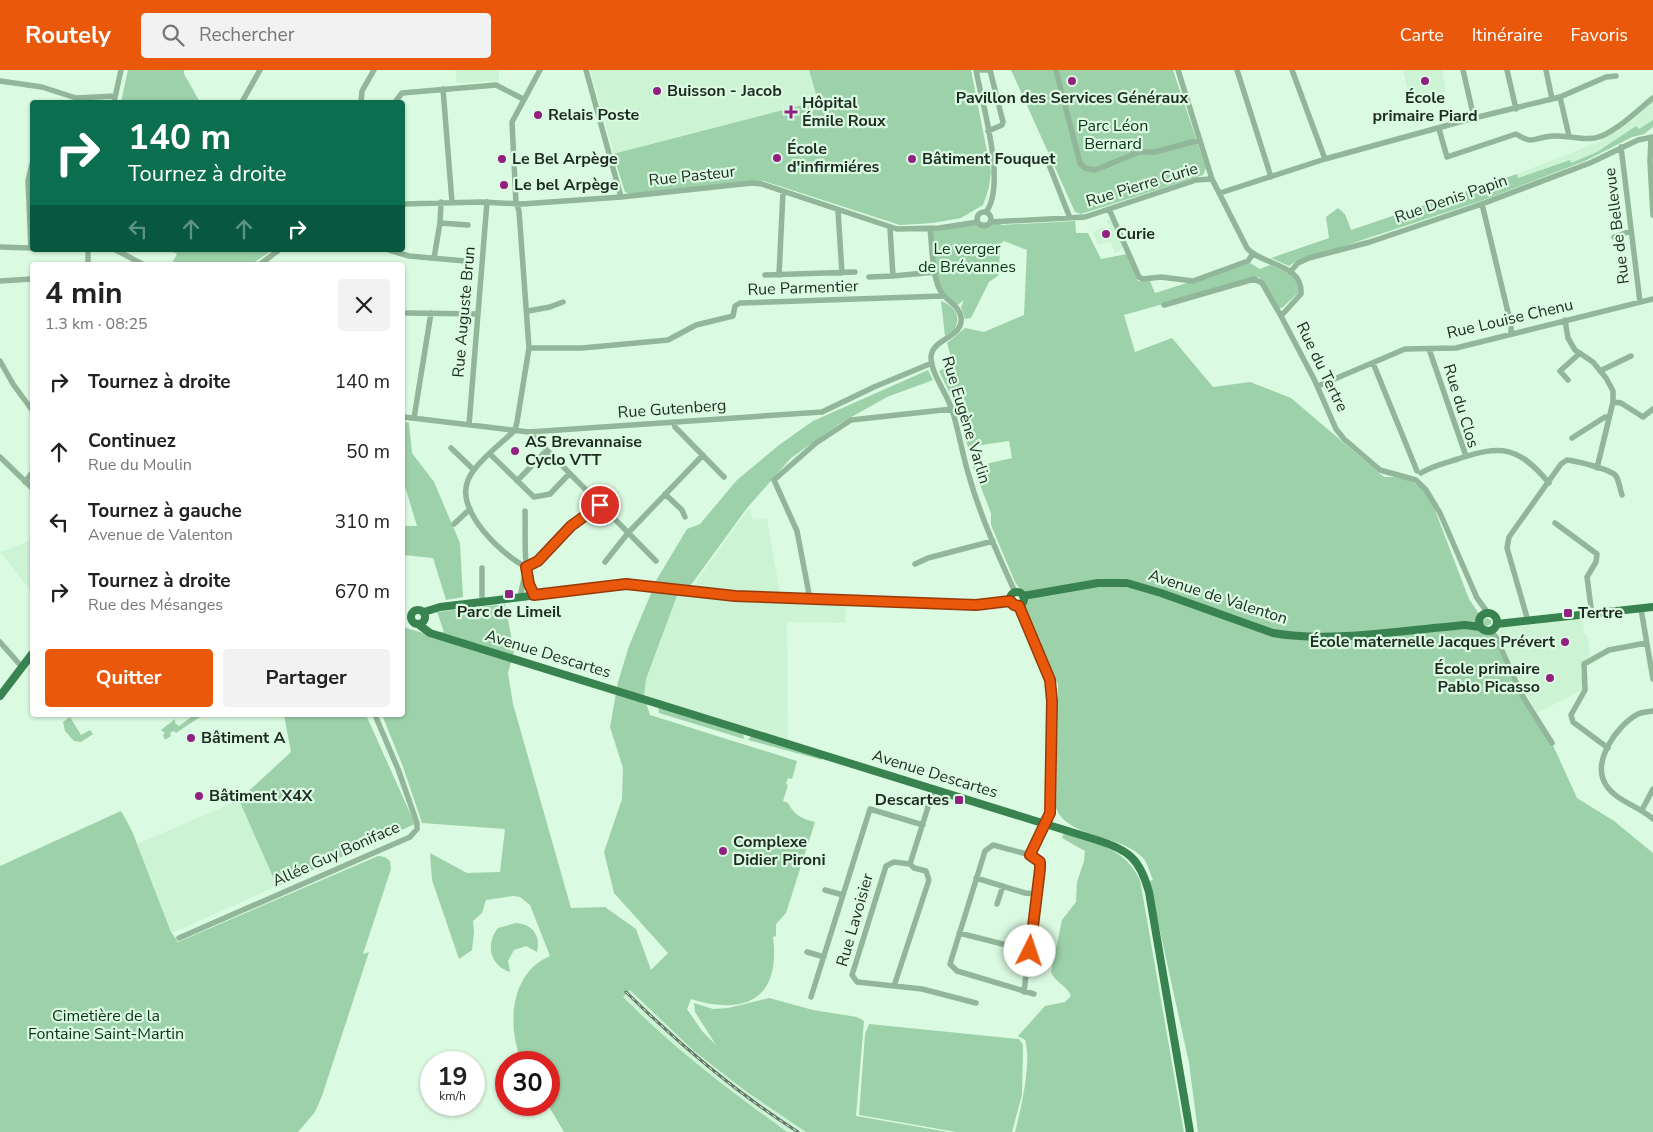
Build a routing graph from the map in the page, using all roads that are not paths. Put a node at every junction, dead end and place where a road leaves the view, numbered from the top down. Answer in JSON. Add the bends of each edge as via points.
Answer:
{"nodes":[{"id":1,"x":121,"y":70,"type":"edge"},
{"id":2,"x":260,"y":70,"type":"edge"},
{"id":3,"x":374,"y":70,"type":"edge"},
{"id":4,"x":540,"y":70,"type":"edge"},
{"id":5,"x":586,"y":70,"type":"edge"},
{"id":6,"x":976,"y":70,"type":"edge"},
{"id":7,"x":990,"y":70,"type":"edge"},
{"id":8,"x":1056,"y":70,"type":"edge"},
{"id":9,"x":1178,"y":70,"type":"edge"},
{"id":10,"x":1237,"y":70,"type":"edge"},
{"id":11,"x":1292,"y":70,"type":"edge"},
{"id":12,"x":1463,"y":70,"type":"edge"},
{"id":13,"x":1507,"y":70,"type":"edge"},
{"id":14,"x":1546,"y":70,"type":"edge"},
{"id":15,"x":1616,"y":76,"type":"dead end"},
{"id":16,"x":0,"y":82,"type":"edge"},
{"id":17,"x":443,"y":89,"type":"junction"},
{"id":18,"x":1560,"y":97,"type":"junction"},
{"id":19,"x":1653,"y":98,"type":"edge"},
{"id":20,"x":114,"y":99,"type":"edge"},
{"id":21,"x":523,"y":99,"type":"junction"},
{"id":22,"x":1552,"y":99,"type":"junction"},
{"id":23,"x":243,"y":100,"type":"edge"},
{"id":24,"x":361,"y":100,"type":"edge"},
{"id":25,"x":397,"y":100,"type":"edge"},
{"id":26,"x":1516,"y":109,"type":"junction"},
{"id":27,"x":1474,"y":118,"type":"junction"},
{"id":28,"x":1439,"y":128,"type":"junction"},
{"id":29,"x":988,"y":131,"type":"junction"},
{"id":30,"x":1569,"y":136,"type":"junction"},
{"id":31,"x":1652,"y":137,"type":"edge"},
{"id":32,"x":1200,"y":140,"type":"junction"},
{"id":33,"x":1621,"y":147,"type":"junction"},
{"id":34,"x":1046,"y":157,"type":"dead end"},
{"id":35,"x":1325,"y":159,"type":"junction"},
{"id":36,"x":1271,"y":177,"type":"junction"},
{"id":37,"x":1212,"y":179,"type":"junction"},
{"id":38,"x":1652,"y":189,"type":"edge"},
{"id":39,"x":783,"y":192,"type":"junction"},
{"id":40,"x":1220,"y":193,"type":"junction"},
{"id":41,"x":621,"y":197,"type":"junction"},
{"id":42,"x":441,"y":202,"type":"junction"},
{"id":43,"x":452,"y":202,"type":"junction"},
{"id":44,"x":487,"y":202,"type":"junction"},
{"id":45,"x":516,"y":203,"type":"junction"},
{"id":46,"x":405,"y":204,"type":"edge"},
{"id":47,"x":1482,"y":204,"type":"junction"},
{"id":48,"x":1109,"y":209,"type":"junction"},
{"id":49,"x":838,"y":210,"type":"junction"},
{"id":50,"x":986,"y":212,"type":"junction"},
{"id":51,"x":1653,"y":215,"type":"edge"},
{"id":52,"x":1070,"y":218,"type":"junction"},
{"id":53,"x":978,"y":222,"type":"junction"},
{"id":54,"x":990,"y":222,"type":"junction"},
{"id":55,"x":440,"y":223,"type":"junction"},
{"id":56,"x":468,"y":225,"type":"dead end"},
{"id":57,"x":890,"y":228,"type":"junction"},
{"id":58,"x":930,"y":228,"type":"junction"},
{"id":59,"x":1631,"y":230,"type":"junction"},
{"id":60,"x":1614,"y":237,"type":"dead end"},
{"id":61,"x":0,"y":247,"type":"edge"},
{"id":62,"x":30,"y":248,"type":"edge"},
{"id":63,"x":120,"y":252,"type":"edge"},
{"id":64,"x":275,"y":252,"type":"edge"},
{"id":65,"x":396,"y":252,"type":"edge"},
{"id":66,"x":1252,"y":254,"type":"junction"},
{"id":67,"x":434,"y":258,"type":"junction"},
{"id":68,"x":466,"y":261,"type":"dead end"},
{"id":69,"x":138,"y":262,"type":"edge"},
{"id":70,"x":262,"y":262,"type":"edge"},
{"id":71,"x":855,"y":272,"type":"dead end"},
{"id":72,"x":936,"y":272,"type":"junction"},
{"id":73,"x":1290,"y":272,"type":"junction"},
{"id":74,"x":842,"y":273,"type":"junction"},
{"id":75,"x":765,"y":275,"type":"dead end"},
{"id":76,"x":779,"y":275,"type":"junction"},
{"id":77,"x":893,"y":276,"type":"junction"},
{"id":78,"x":870,"y":277,"type":"dead end"},
{"id":79,"x":30,"y":279,"type":"edge"},
{"id":80,"x":0,"y":281,"type":"edge"},
{"id":81,"x":943,"y":296,"type":"junction"},
{"id":82,"x":1653,"y":299,"type":"edge"},
{"id":83,"x":563,"y":302,"type":"dead end"},
{"id":84,"x":1640,"y":302,"type":"junction"},
{"id":85,"x":1164,"y":305,"type":"dead end"},
{"id":86,"x":407,"y":312,"type":"dead end"},
{"id":87,"x":528,"y":312,"type":"junction"},
{"id":88,"x":431,"y":313,"type":"junction"},
{"id":89,"x":476,"y":314,"type":"junction"},
{"id":90,"x":1282,"y":316,"type":"junction"},
{"id":91,"x":1566,"y":320,"type":"junction"},
{"id":92,"x":1511,"y":333,"type":"junction"},
{"id":93,"x":529,"y":348,"type":"junction"},
{"id":94,"x":1429,"y":349,"type":"junction"},
{"id":95,"x":1580,"y":353,"type":"junction"},
{"id":96,"x":1631,"y":356,"type":"dead end"},
{"id":97,"x":0,"y":361,"type":"edge"},
{"id":98,"x":1372,"y":363,"type":"junction"},
{"id":99,"x":932,"y":364,"type":"junction"},
{"id":100,"x":1600,"y":371,"type":"junction"},
{"id":101,"x":1568,"y":380,"type":"dead end"},
{"id":102,"x":1318,"y":386,"type":"junction"},
{"id":103,"x":1613,"y":402,"type":"junction"},
{"id":104,"x":30,"y":407,"type":"edge"},
{"id":105,"x":1653,"y":408,"type":"edge"},
{"id":106,"x":952,"y":409,"type":"junction"},
{"id":107,"x":405,"y":417,"type":"edge"},
{"id":108,"x":1609,"y":417,"type":"junction"},
{"id":109,"x":414,"y":418,"type":"junction"},
{"id":110,"x":674,"y":422,"type":"junction"},
{"id":111,"x":469,"y":424,"type":"junction"},
{"id":112,"x":516,"y":430,"type":"junction"},
{"id":113,"x":529,"y":432,"type":"junction"},
{"id":114,"x":1572,"y":438,"type":"dead end"},
{"id":115,"x":450,"y":448,"type":"dead end"},
{"id":116,"x":546,"y":452,"type":"junction"},
{"id":117,"x":490,"y":455,"type":"junction"},
{"id":118,"x":703,"y":455,"type":"junction"},
{"id":119,"x":1466,"y":456,"type":"junction"},
{"id":120,"x":0,"y":457,"type":"edge"},
{"id":121,"x":1597,"y":468,"type":"junction"},
{"id":122,"x":474,"y":470,"type":"junction"},
{"id":123,"x":1419,"y":472,"type":"junction"},
{"id":124,"x":569,"y":474,"type":"junction"},
{"id":125,"x":30,"y":476,"type":"edge"},
{"id":126,"x":724,"y":477,"type":"dead end"},
{"id":127,"x":1411,"y":479,"type":"junction"},
{"id":128,"x":517,"y":481,"type":"junction"},
{"id":129,"x":25,"y":482,"type":"junction"},
{"id":130,"x":1419,"y":483,"type":"junction"},
{"id":131,"x":1549,"y":483,"type":"junction"},
{"id":132,"x":30,"y":486,"type":"edge"},
{"id":133,"x":665,"y":494,"type":"junction"},
{"id":134,"x":1622,"y":495,"type":"dead end"},
{"id":135,"x":600,"y":505,"type":"junction"},
{"id":136,"x":470,"y":509,"type":"junction"},
{"id":137,"x":525,"y":511,"type":"dead end"},
{"id":138,"x":685,"y":517,"type":"dead end"},
{"id":139,"x":1555,"y":523,"type":"dead end"},
{"id":140,"x":454,"y":524,"type":"dead end"},
{"id":141,"x":628,"y":533,"type":"junction"},
{"id":142,"x":993,"y":541,"type":"junction"},
{"id":143,"x":656,"y":561,"type":"dead end"},
{"id":144,"x":605,"y":562,"type":"dead end"},
{"id":145,"x":915,"y":564,"type":"dead end"},
{"id":146,"x":526,"y":567,"type":"junction"},
{"id":147,"x":482,"y":568,"type":"dead end"},
{"id":148,"x":1015,"y":592,"type":"junction"},
{"id":149,"x":534,"y":595,"type":"junction"},
{"id":150,"x":1024,"y":596,"type":"junction"},
{"id":151,"x":520,"y":597,"type":"junction"},
{"id":152,"x":810,"y":599,"type":"junction"},
{"id":153,"x":1010,"y":601,"type":"junction"},
{"id":154,"x":482,"y":602,"type":"junction"},
{"id":155,"x":1019,"y":606,"type":"junction"},
{"id":156,"x":1653,"y":607,"type":"edge"},
{"id":157,"x":1641,"y":609,"type":"junction"},
{"id":158,"x":1592,"y":614,"type":"junction"},
{"id":159,"x":1528,"y":618,"type":"junction"},
{"id":160,"x":420,"y":619,"type":"junction"},
{"id":161,"x":1487,"y":619,"type":"junction"},
{"id":162,"x":405,"y":620,"type":"edge"},
{"id":163,"x":1490,"y":631,"type":"junction"},
{"id":164,"x":0,"y":642,"type":"edge"},
{"id":165,"x":1646,"y":643,"type":"junction"},
{"id":166,"x":30,"y":657,"type":"edge"},
{"id":167,"x":30,"y":663,"type":"edge"},
{"id":168,"x":22,"y":667,"type":"junction"},
{"id":169,"x":1652,"y":669,"type":"edge"},
{"id":170,"x":1653,"y":679,"type":"edge"},
{"id":171,"x":0,"y":696,"type":"edge"},
{"id":172,"x":0,"y":702,"type":"edge"},
{"id":173,"x":1653,"y":711,"type":"edge"},
{"id":174,"x":376,"y":717,"type":"edge"},
{"id":175,"x":1552,"y":743,"type":"dead end"},
{"id":176,"x":1608,"y":748,"type":"junction"},
{"id":177,"x":934,"y":788,"type":"junction"},
{"id":178,"x":1653,"y":789,"type":"edge"},
{"id":179,"x":1642,"y":810,"type":"junction"},
{"id":180,"x":1653,"y":819,"type":"edge"},
{"id":181,"x":1046,"y":823,"type":"junction"},
{"id":182,"x":922,"y":825,"type":"junction"},
{"id":183,"x":1030,"y":855,"type":"junction"},
{"id":184,"x":910,"y":864,"type":"junction"},
{"id":185,"x":976,"y":878,"type":"junction"},
{"id":186,"x":1003,"y":886,"type":"junction"},
{"id":187,"x":826,"y":890,"type":"dead end"},
{"id":188,"x":1037,"y":894,"type":"junction"},
{"id":189,"x":843,"y":895,"type":"junction"},
{"id":190,"x":997,"y":904,"type":"dead end"},
{"id":191,"x":959,"y":933,"type":"junction"},
{"id":192,"x":179,"y":938,"type":"dead end"},
{"id":193,"x":1030,"y":951,"type":"junction"},
{"id":194,"x":807,"y":952,"type":"dead end"},
{"id":195,"x":824,"y":957,"type":"junction"},
{"id":196,"x":894,"y":986,"type":"junction"},
{"id":197,"x":1024,"y":992,"type":"junction"},
{"id":198,"x":1034,"y":994,"type":"dead end"},
{"id":199,"x":811,"y":997,"type":"dead end"},
{"id":200,"x":976,"y":1003,"type":"dead end"},
{"id":201,"x":1190,"y":1132,"type":"edge"}],
"edges":[{"from":1,"to":20,"type":"street"},
{"from":2,"to":23,"type":"street"},
{"from":3,"to":24,"type":"street","via":[[362,91]]},
{"from":4,"to":21,"type":"street"},
{"from":5,"to":41,"type":"street"},
{"from":6,"to":7,"type":"street"},
{"from":6,"to":29,"type":"street"},
{"from":7,"to":29,"type":"street","via":[[1002,125]]},
{"from":8,"to":32,"type":"street","via":[[1080,162],[1085,168],[1094,170],[1139,152],[1155,152]]},
{"from":9,"to":32,"type":"street"},
{"from":10,"to":36,"type":"street"},
{"from":11,"to":35,"type":"street"},
{"from":12,"to":27,"type":"street"},
{"from":13,"to":26,"type":"street"},
{"from":14,"to":22,"type":"street"},
{"from":15,"to":18,"type":"street","via":[[1606,76]]},
{"from":16,"to":20,"type":"street","via":[[42,87],[76,98]]},
{"from":17,"to":21,"type":"street","via":[[496,85]]},
{"from":17,"to":25,"type":"street","via":[[402,93]]},
{"from":17,"to":43,"type":"street"},
{"from":18,"to":22,"type":"street"},
{"from":18,"to":30,"type":"street"},
{"from":19,"to":30,"type":"street","via":[[1596,138]]},
{"from":21,"to":45,"type":"street","via":[[512,130]]},
{"from":22,"to":26,"type":"street"},
{"from":26,"to":27,"type":"street"},
{"from":27,"to":28,"type":"street"},
{"from":28,"to":30,"type":"street","via":[[1447,158],[1516,134],[1527,141]]},
{"from":28,"to":35,"type":"street"},
{"from":29,"to":50,"type":"street","via":[[996,178]]},
{"from":31,"to":33,"type":"street","name":"Rue Denis Papin"},
{"from":31,"to":38,"type":"street"},
{"from":32,"to":37,"type":"street"},
{"from":33,"to":47,"type":"street","name":"Rue Denis Papin","via":[[1590,163]]},
{"from":33,"to":59,"type":"street","name":"Rue de Bellevue"},
{"from":34,"to":52,"type":"street"},
{"from":35,"to":36,"type":"street"},
{"from":36,"to":40,"type":"street"},
{"from":37,"to":40,"type":"street"},
{"from":37,"to":48,"type":"street","name":"Rue Pierre Curie","via":[[1196,180]]},
{"from":38,"to":51,"type":"street"},
{"from":39,"to":41,"type":"street","name":"Rue Pasteur","via":[[752,183]]},
{"from":39,"to":49,"type":"street","name":"Rue Pasteur"},
{"from":39,"to":76,"type":"street"},
{"from":40,"to":66,"type":"street"},
{"from":41,"to":45,"type":"street","name":"Rue Pasteur"},
{"from":42,"to":43,"type":"street","name":"Rue Pasteur"},
{"from":42,"to":46,"type":"street","name":"Rue Pasteur"},
{"from":42,"to":55,"type":"street"},
{"from":43,"to":44,"type":"street","name":"Rue Pasteur"},
{"from":44,"to":45,"type":"street","name":"Rue Pasteur"},
{"from":44,"to":89,"type":"street","name":"Rue Auguste Brun"},
{"from":45,"to":87,"type":"street"},
{"from":47,"to":73,"type":"street","name":"Rue Denis Papin","via":[[1370,242],[1309,258]]},
{"from":47,"to":92,"type":"street"},
{"from":48,"to":52,"type":"street","name":"Rue Pierre Curie"},
{"from":48,"to":66,"type":"street","via":[[1139,277],[1143,279],[1193,281],[1248,260]]},
{"from":49,"to":57,"type":"street","name":"Rue Pasteur"},
{"from":49,"to":74,"type":"street"},
{"from":50,"to":53,"type":"street","via":[[979,213]]},
{"from":50,"to":54,"type":"street","via":[[990,215]]},
{"from":52,"to":54,"type":"street","name":"Rue Pierre Curie"},
{"from":53,"to":54,"type":"street","via":[[983,226]]},
{"from":53,"to":58,"type":"street","name":"Rue Pasteur"},
{"from":55,"to":56,"type":"street"},
{"from":55,"to":67,"type":"street"},
{"from":57,"to":58,"type":"street","name":"Rue Pasteur"},
{"from":57,"to":77,"type":"street"},
{"from":58,"to":72,"type":"street"},
{"from":59,"to":60,"type":"street"},
{"from":59,"to":84,"type":"street","name":"Rue de Bellevue"},
{"from":61,"to":62,"type":"street"},
{"from":63,"to":69,"type":"street"},
{"from":64,"to":70,"type":"street"},
{"from":65,"to":67,"type":"street"},
{"from":66,"to":73,"type":"street"},
{"from":67,"to":68,"type":"street"},
{"from":71,"to":74,"type":"street"},
{"from":72,"to":77,"type":"street"},
{"from":72,"to":81,"type":"street","name":"Rue Eugène Varlin"},
{"from":73,"to":90,"type":"street","name":"Rue du Tertre","via":[[1300,283],[1301,294]]},
{"from":74,"to":76,"type":"street"},
{"from":75,"to":76,"type":"street"},
{"from":77,"to":78,"type":"street"},
{"from":79,"to":80,"type":"street"},
{"from":81,"to":93,"type":"street","name":"Rue Parmentier","via":[[740,304],[735,306],[733,316],[729,318],[696,325],[668,340],[582,348]]},
{"from":81,"to":99,"type":"street","name":"Rue Eugène Varlin","via":[[956,306],[962,323],[958,331],[935,348],[931,355]]},
{"from":82,"to":84,"type":"street","name":"Rue Louise Chenu"},
{"from":83,"to":87,"type":"street"},
{"from":84,"to":91,"type":"street","name":"Rue Louise Chenu"},
{"from":85,"to":90,"type":"street","via":[[1254,279],[1262,283]]},
{"from":86,"to":88,"type":"street"},
{"from":87,"to":93,"type":"street"},
{"from":88,"to":89,"type":"street"},
{"from":88,"to":109,"type":"street"},
{"from":89,"to":111,"type":"street","name":"Rue Auguste Brun"},
{"from":90,"to":102,"type":"street","name":"Rue du Tertre"},
{"from":91,"to":92,"type":"street","name":"Rue Louise Chenu"},
{"from":91,"to":95,"type":"street","via":[[1568,338]]},
{"from":92,"to":94,"type":"street","name":"Rue Louise Chenu","via":[[1456,348]]},
{"from":93,"to":112,"type":"street"},
{"from":94,"to":98,"type":"street","name":"Rue Louise Chenu","via":[[1406,349]]},
{"from":94,"to":119,"type":"street","name":"Rue du Clos"},
{"from":95,"to":100,"type":"street"},
{"from":95,"to":101,"type":"street","via":[[1560,371]]},
{"from":96,"to":100,"type":"street"},
{"from":97,"to":104,"type":"street"},
{"from":98,"to":102,"type":"street","name":"Rue Louise Chenu"},
{"from":98,"to":123,"type":"street"},
{"from":99,"to":106,"type":"street","name":"Rue Eugène Varlin"},
{"from":99,"to":110,"type":"street","name":"Rue Gutenberg","via":[[822,412]]},
{"from":100,"to":103,"type":"street","via":[[1613,390]]},
{"from":102,"to":127,"type":"street","name":"Rue du Tertre","via":[[1336,429],[1353,448],[1380,470]]},
{"from":103,"to":105,"type":"street","via":[[1643,416]]},
{"from":103,"to":108,"type":"street"},
{"from":106,"to":142,"type":"street","name":"Rue Eugène Varlin","via":[[969,478]]},
{"from":106,"to":152,"type":"street","via":[[852,420],[816,443],[774,480],[798,531]]},
{"from":107,"to":109,"type":"street","name":"Rue Gutenberg"},
{"from":108,"to":114,"type":"street"},
{"from":108,"to":121,"type":"street"},
{"from":109,"to":111,"type":"street","name":"Rue Gutenberg"},
{"from":110,"to":113,"type":"street","name":"Rue Gutenberg"},
{"from":110,"to":118,"type":"street","via":[[675,427]]},
{"from":111,"to":112,"type":"street","name":"Rue Gutenberg"},
{"from":112,"to":113,"type":"street","name":"Rue Gutenberg"},
{"from":112,"to":117,"type":"street"},
{"from":113,"to":116,"type":"street"},
{"from":115,"to":122,"type":"street"},
{"from":116,"to":124,"type":"street"},
{"from":116,"to":128,"type":"street"},
{"from":117,"to":122,"type":"street"},
{"from":117,"to":128,"type":"street"},
{"from":118,"to":126,"type":"street"},
{"from":118,"to":133,"type":"street"},
{"from":119,"to":123,"type":"street","name":"Rue du Clos"},
{"from":119,"to":131,"type":"street","via":[[1493,449],[1508,450],[1531,464]]},
{"from":120,"to":129,"type":"street"},
{"from":121,"to":131,"type":"street","via":[[1567,460]]},
{"from":121,"to":134,"type":"street","via":[[1615,475]]},
{"from":122,"to":136,"type":"street","via":[[466,486]]},
{"from":123,"to":127,"type":"street","via":[[1413,473]]},
{"from":123,"to":130,"type":"street"},
{"from":124,"to":128,"type":"street","via":[[550,494],[538,498],[528,494]]},
{"from":124,"to":135,"type":"street"},
{"from":125,"to":129,"type":"street"},
{"from":127,"to":130,"type":"street","name":"Rue du Tertre"},
{"from":129,"to":132,"type":"street"},
{"from":130,"to":161,"type":"street","name":"Rue du Tertre","via":[[1440,514]]},
{"from":131,"to":159,"type":"street","via":[[1509,538],[1507,548]]},
{"from":133,"to":138,"type":"street"},
{"from":133,"to":141,"type":"street"},
{"from":135,"to":141,"type":"street"},
{"from":135,"to":146,"type":"street","via":[[571,526],[538,561]]},
{"from":136,"to":140,"type":"street"},
{"from":136,"to":146,"type":"street","via":[[479,526],[516,562]]},
{"from":137,"to":146,"type":"street"},
{"from":139,"to":158,"type":"street","via":[[1596,554],[1596,562],[1587,577]]},
{"from":141,"to":143,"type":"street"},
{"from":141,"to":144,"type":"street"},
{"from":142,"to":145,"type":"street"},
{"from":142,"to":148,"type":"street","name":"Rue Eugène Varlin"},
{"from":146,"to":149,"type":"street"},
{"from":146,"to":151,"type":"street"},
{"from":147,"to":154,"type":"street"},
{"from":148,"to":150,"type":"main road"},
{"from":148,"to":153,"type":"main road","via":[[1011,594]]},
{"from":149,"to":151,"type":"main road"},
{"from":149,"to":152,"type":"main road","via":[[626,584],[735,596]]},
{"from":150,"to":155,"type":"main road"},
{"from":150,"to":161,"type":"main road","name":"Avenue de Valenton","via":[[1098,583],[1127,583],[1273,633],[1297,636],[1465,625]]},
{"from":151,"to":154,"type":"main road"},
{"from":152,"to":153,"type":"main road","via":[[976,605]]},
{"from":153,"to":155,"type":"main road"},
{"from":154,"to":160,"type":"main road","via":[[440,607]]},
{"from":155,"to":181,"type":"street","via":[[1050,680],[1050,813]]},
{"from":156,"to":157,"type":"main road","name":"Avenue de Valenton"},
{"from":157,"to":158,"type":"main road","name":"Avenue de Valenton"},
{"from":157,"to":165,"type":"street"},
{"from":158,"to":159,"type":"main road","name":"Avenue de Valenton"},
{"from":159,"to":161,"type":"main road","name":"Avenue de Valenton"},
{"from":160,"to":162,"type":"main road"},
{"from":160,"to":177,"type":"main road","name":"Avenue Descartes","via":[[430,633]]},
{"from":161,"to":163,"type":"main road"},
{"from":161,"to":163,"type":"main road"},
{"from":163,"to":175,"type":"street","via":[[1496,637],[1522,695]]},
{"from":164,"to":168,"type":"street"},
{"from":165,"to":169,"type":"street"},
{"from":165,"to":176,"type":"street","via":[[1609,650],[1584,664],[1585,690],[1571,715],[1573,722]]},
{"from":166,"to":168,"type":"main road"},
{"from":167,"to":172,"type":"main road"},
{"from":168,"to":171,"type":"main road"},
{"from":169,"to":170,"type":"street"},
{"from":173,"to":176,"type":"street","via":[[1638,714],[1624,725]]},
{"from":174,"to":192,"type":"street","name":"Allée Guy Boniface","via":[[398,769],[417,830],[410,837]]},
{"from":176,"to":179,"type":"street","via":[[1602,758],[1606,785]]},
{"from":177,"to":181,"type":"main road","name":"Avenue Descartes"},
{"from":177,"to":182,"type":"street"},
{"from":178,"to":179,"type":"street"},
{"from":179,"to":180,"type":"street"},
{"from":181,"to":183,"type":"street"},
{"from":181,"to":201,"type":"main road","name":"Avenue Descartes","via":[[1115,846],[1134,858],[1142,871],[1150,900]]},
{"from":182,"to":184,"type":"street"},
{"from":182,"to":189,"type":"street","via":[[870,808]]},
{"from":183,"to":185,"type":"street","via":[[998,845],[988,847]]},
{"from":183,"to":188,"type":"street","via":[[1040,862]]},
{"from":184,"to":196,"type":"street","via":[[926,871],[929,880]]},
{"from":184,"to":196,"type":"street","name":"Rue Lavoisier","via":[[894,862],[886,866],[852,975],[857,982]]},
{"from":185,"to":186,"type":"street"},
{"from":185,"to":191,"type":"street"},
{"from":186,"to":188,"type":"street"},
{"from":186,"to":190,"type":"street"},
{"from":187,"to":189,"type":"street"},
{"from":188,"to":193,"type":"street"},
{"from":189,"to":195,"type":"street"},
{"from":191,"to":193,"type":"street"},
{"from":191,"to":197,"type":"street","via":[[951,959],[952,968]]},
{"from":193,"to":197,"type":"street"},
{"from":194,"to":195,"type":"street"},
{"from":195,"to":199,"type":"street"},
{"from":196,"to":200,"type":"street","via":[[922,989]]},
{"from":197,"to":198,"type":"street"}]}
